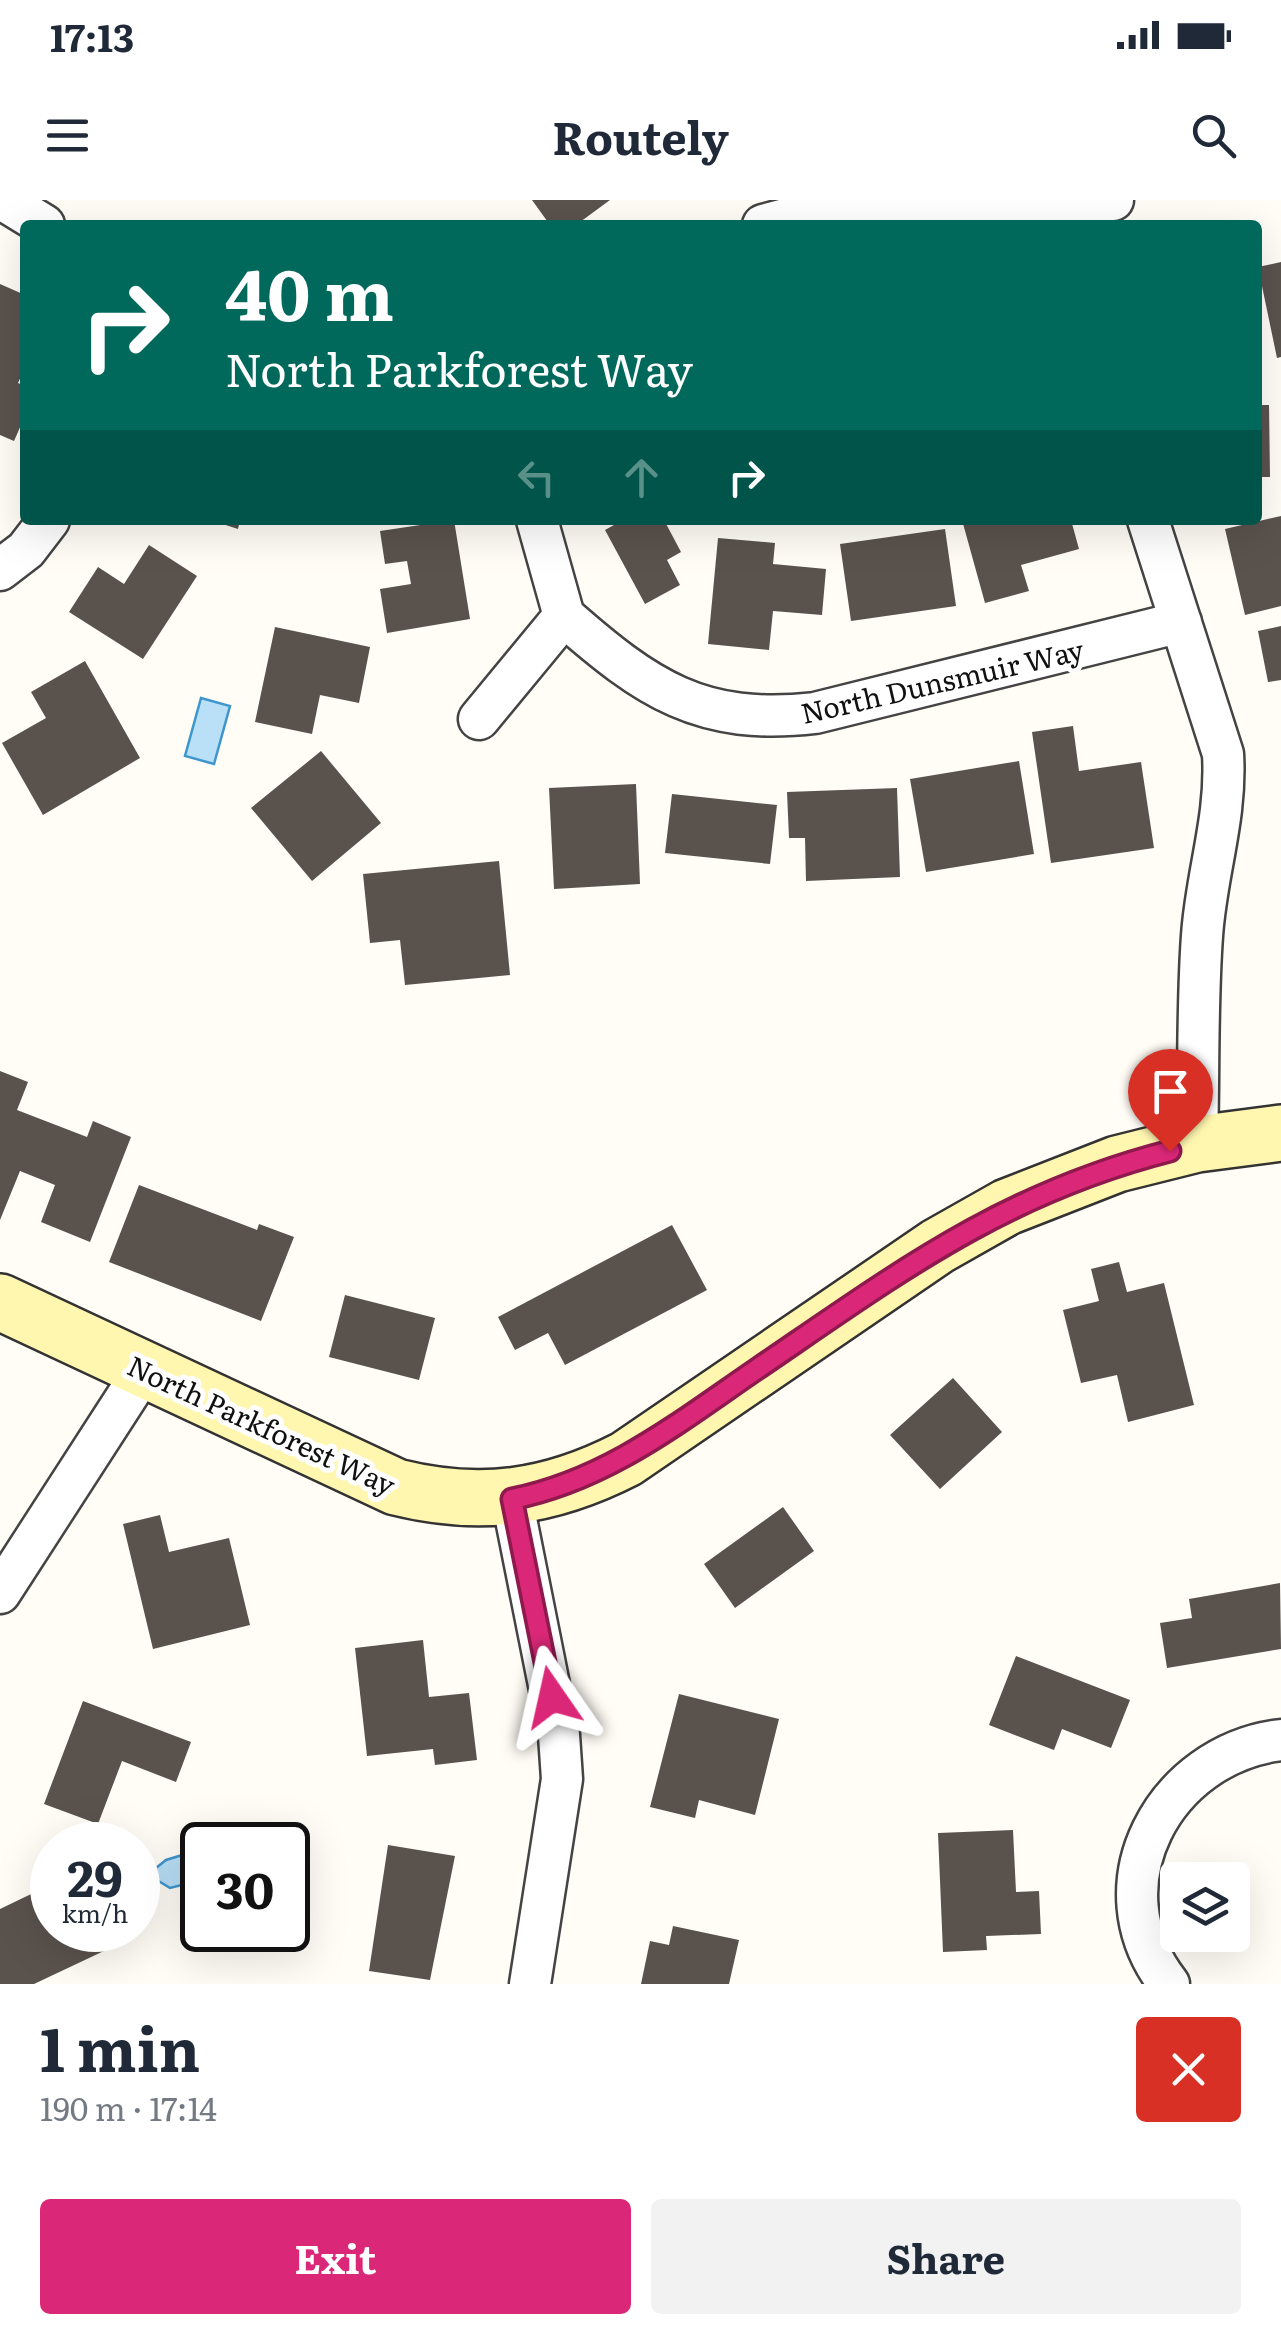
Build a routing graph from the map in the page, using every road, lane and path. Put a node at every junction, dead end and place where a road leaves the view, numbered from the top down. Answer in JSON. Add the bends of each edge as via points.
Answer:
{"nodes":[{"id":1,"x":3,"y":200,"type":"edge"},
{"id":2,"x":1113,"y":200,"type":"edge"},
{"id":3,"x":1066,"y":209,"type":"edge"},
{"id":4,"x":36,"y":220,"type":"edge"},
{"id":5,"x":782,"y":220,"type":"edge"},
{"id":6,"x":45,"y":525,"type":"edge"},
{"id":7,"x":538,"y":525,"type":"edge"},
{"id":8,"x":1150,"y":525,"type":"edge"},
{"id":9,"x":0,"y":570,"type":"edge"},
{"id":10,"x":564,"y":616,"type":"junction"},
{"id":11,"x":1181,"y":622,"type":"junction"},
{"id":12,"x":479,"y":719,"type":"dead end"},
{"id":13,"x":1281,"y":1133,"type":"edge"},
{"id":14,"x":1197,"y":1144,"type":"junction"},
{"id":15,"x":0,"y":1302,"type":"edge"},
{"id":16,"x":144,"y":1370,"type":"junction"},
{"id":17,"x":512,"y":1499,"type":"junction"},
{"id":18,"x":0,"y":1593,"type":"edge"},
{"id":19,"x":1281,"y":1740,"type":"edge"},
{"id":20,"x":530,"y":1984,"type":"edge"},
{"id":21,"x":1168,"y":1984,"type":"edge"}],
"edges":[{"from":1,"to":4,"type":"street"},
{"from":2,"to":3,"type":"street"},
{"from":3,"to":5,"type":"street","via":[[823,209]]},
{"from":6,"to":9,"type":"street"},
{"from":7,"to":10,"type":"street"},
{"from":8,"to":11,"type":"street"},
{"from":10,"to":11,"type":"street","name":"North Dunsmuir Way","via":[[656,690],[707,709],[774,718]]},
{"from":10,"to":12,"type":"street"},
{"from":11,"to":14,"type":"street","via":[[1213,716],[1226,793],[1202,934]]},
{"from":13,"to":14,"type":"street","name":"North Parkforest Way"},
{"from":14,"to":17,"type":"street","name":"North Parkforest Way","via":[[1117,1164],[1007,1208],[938,1246],[626,1459],[550,1491]]},
{"from":15,"to":16,"type":"street","name":"North Parkforest Way"},
{"from":16,"to":17,"type":"street","name":"North Parkforest Way","via":[[396,1488],[434,1497]]},
{"from":16,"to":18,"type":"street"},
{"from":17,"to":20,"type":"street","via":[[562,1780]]},
{"from":19,"to":21,"type":"street","via":[[1226,1754],[1182,1784],[1152,1826],[1138,1874],[1139,1925]]}]}
